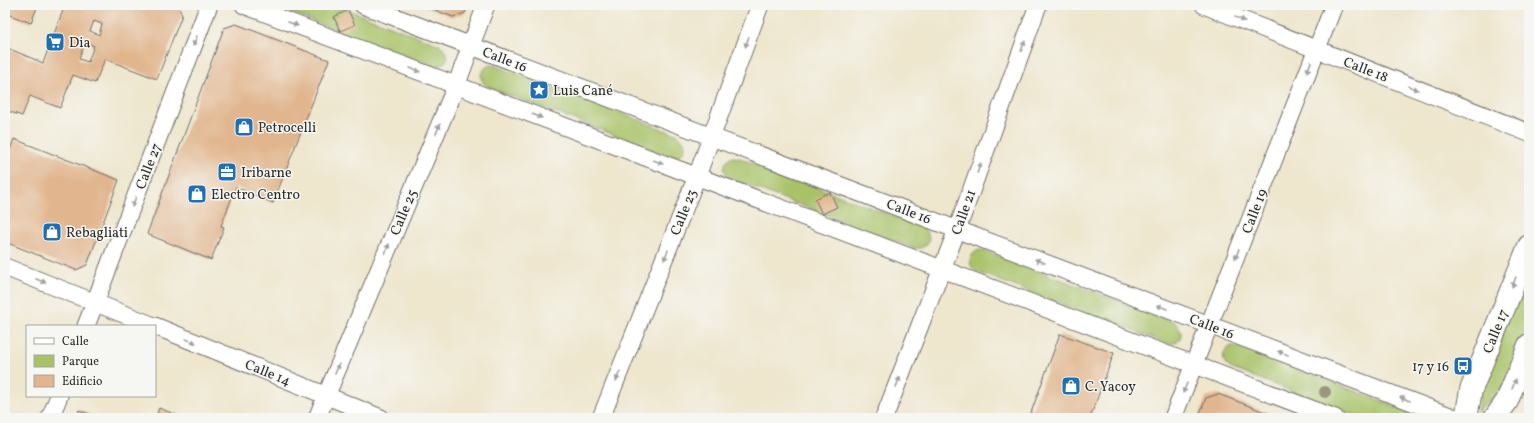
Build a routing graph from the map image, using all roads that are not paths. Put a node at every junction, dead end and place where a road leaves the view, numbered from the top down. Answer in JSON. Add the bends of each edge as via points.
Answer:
{"nodes":[{"id":1,"x":209,"y":5,"type":"edge"},
{"id":2,"x":244,"y":5,"type":"edge"},
{"id":3,"x":363,"y":5,"type":"edge"},
{"id":4,"x":486,"y":5,"type":"edge"},
{"id":5,"x":760,"y":5,"type":"edge"},
{"id":6,"x":1038,"y":5,"type":"edge"},
{"id":7,"x":1204,"y":5,"type":"edge"},
{"id":8,"x":1334,"y":5,"type":"edge"},
{"id":9,"x":472,"y":46,"type":"junction"},
{"id":10,"x":1316,"y":50,"type":"junction"},
{"id":11,"x":456,"y":86,"type":"junction"},
{"id":12,"x":1529,"y":133,"type":"edge"},
{"id":13,"x":712,"y":137,"type":"junction"},
{"id":14,"x":697,"y":176,"type":"junction"},
{"id":15,"x":957,"y":230,"type":"junction"},
{"id":16,"x":1529,"y":246,"type":"edge"},
{"id":17,"x":5,"y":267,"type":"edge"},
{"id":18,"x":942,"y":269,"type":"junction"},
{"id":19,"x":96,"y":302,"type":"junction"},
{"id":20,"x":86,"y":325,"type":"edge"},
{"id":21,"x":152,"y":325,"type":"edge"},
{"id":22,"x":1210,"y":326,"type":"junction"},
{"id":23,"x":156,"y":327,"type":"edge"},
{"id":24,"x":1529,"y":345,"type":"edge"},
{"id":25,"x":1195,"y":365,"type":"junction"},
{"id":26,"x":326,"y":396,"type":"junction"},
{"id":27,"x":59,"y":397,"type":"edge"},
{"id":28,"x":50,"y":418,"type":"edge"},
{"id":29,"x":317,"y":418,"type":"edge"},
{"id":30,"x":381,"y":418,"type":"edge"},
{"id":31,"x":601,"y":418,"type":"edge"},
{"id":32,"x":884,"y":418,"type":"edge"},
{"id":33,"x":1173,"y":418,"type":"edge"},
{"id":34,"x":1335,"y":418,"type":"edge"},
{"id":35,"x":1455,"y":418,"type":"edge"},
{"id":36,"x":1466,"y":418,"type":"edge"},
{"id":37,"x":1495,"y":418,"type":"edge"}],
"edges":[{"from":1,"to":19,"type":"street","name":"Calle 27","one_way":true},
{"from":2,"to":11,"type":"street","one_way":true},
{"from":3,"to":9,"type":"street","name":"Calle 16"},
{"from":4,"to":9,"type":"street","name":"Calle 25"},
{"from":5,"to":13,"type":"street","name":"Calle 23","one_way":true},
{"from":15,"to":6,"type":"street","name":"Calle 21","one_way":true},
{"from":7,"to":10,"type":"street","name":"Calle 18","one_way":true},
{"from":8,"to":10,"type":"street","name":"Calle 19"},
{"from":9,"to":11,"type":"street","name":"Calle 25"},
{"from":9,"to":13,"type":"street","name":"Calle 16"},
{"from":10,"to":12,"type":"street","name":"Calle 18","one_way":true},
{"from":10,"to":22,"type":"street","name":"Calle 19","one_way":true},
{"from":11,"to":14,"type":"street","one_way":true},
{"from":26,"to":11,"type":"street","name":"Calle 25","one_way":true},
{"from":13,"to":14,"type":"street","name":"Calle 23"},
{"from":13,"to":15,"type":"street","name":"Calle 16"},
{"from":14,"to":18,"type":"street"},
{"from":14,"to":31,"type":"street","name":"Calle 23","one_way":true},
{"from":15,"to":18,"type":"street","name":"Calle 21"},
{"from":22,"to":15,"type":"street","name":"Calle 16","one_way":true},
{"from":16,"to":36,"type":"main road","name":"Calle 17","one_way":true,"via":[[1471,390]]},
{"from":17,"to":19,"type":"street","name":"Calle 14","one_way":true},
{"from":18,"to":25,"type":"street"},
{"from":32,"to":18,"type":"street","name":"Calle 21","one_way":true},
{"from":19,"to":20,"type":"street","name":"Calle 27"},
{"from":19,"to":21,"type":"street","name":"Calle 14"},
{"from":22,"to":25,"type":"street","name":"Calle 19"},
{"from":35,"to":22,"type":"street","name":"Calle 16","one_way":true},
{"from":23,"to":26,"type":"street","name":"Calle 14","one_way":true},
{"from":37,"to":24,"type":"main road","one_way":true,"via":[[1507,400]]},
{"from":25,"to":33,"type":"street","name":"Calle 19","one_way":true},
{"from":25,"to":34,"type":"street"},
{"from":26,"to":29,"type":"street","name":"Calle 25"},
{"from":26,"to":30,"type":"street","name":"Calle 14"},
{"from":27,"to":28,"type":"street"}]}
